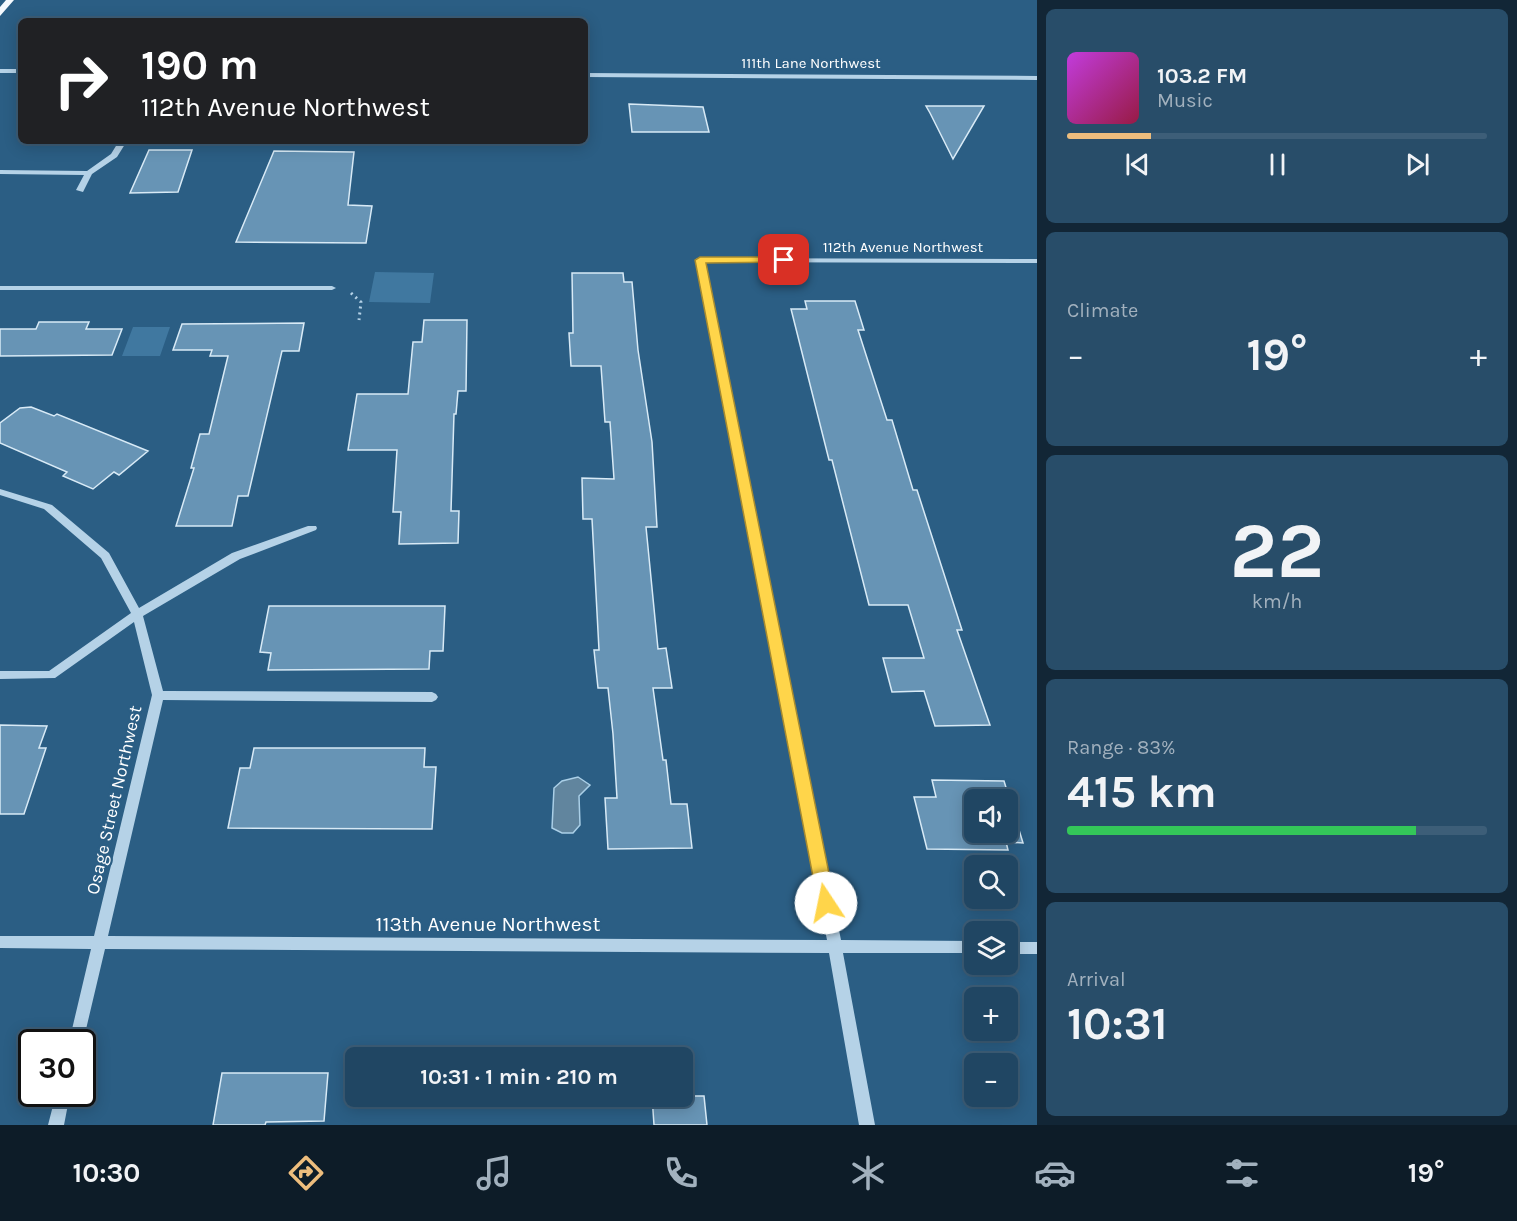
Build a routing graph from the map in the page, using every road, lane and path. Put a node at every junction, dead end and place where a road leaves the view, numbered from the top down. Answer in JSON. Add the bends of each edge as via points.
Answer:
{"nodes":[{"id":1,"x":10,"y":0,"type":"edge"},
{"id":2,"x":0,"y":13,"type":"edge"},
{"id":3,"x":0,"y":71,"type":"edge"},
{"id":4,"x":18,"y":71,"type":"edge"},
{"id":5,"x":588,"y":75,"type":"edge"},
{"id":6,"x":1037,"y":78,"type":"edge"},
{"id":7,"x":121,"y":144,"type":"edge"},
{"id":8,"x":0,"y":172,"type":"edge"},
{"id":9,"x":89,"y":173,"type":"junction"},
{"id":10,"x":80,"y":190,"type":"dead end"},
{"id":11,"x":1037,"y":261,"type":"edge"},
{"id":12,"x":0,"y":288,"type":"edge"},
{"id":13,"x":332,"y":288,"type":"joint"},
{"id":14,"x":359,"y":320,"type":"dead end"},
{"id":15,"x":0,"y":492,"type":"edge"},
{"id":16,"x":312,"y":528,"type":"dead end"},
{"id":17,"x":137,"y":614,"type":"junction"},
{"id":18,"x":0,"y":675,"type":"edge"},
{"id":19,"x":158,"y":695,"type":"junction"},
{"id":20,"x":432,"y":697,"type":"dead end"},
{"id":21,"x":0,"y":942,"type":"edge"},
{"id":22,"x":100,"y":944,"type":"junction"},
{"id":23,"x":835,"y":946,"type":"junction"},
{"id":24,"x":964,"y":948,"type":"edge"},
{"id":25,"x":1018,"y":948,"type":"edge"},
{"id":26,"x":1037,"y":948,"type":"edge"},
{"id":27,"x":79,"y":1029,"type":"edge"},
{"id":28,"x":60,"y":1107,"type":"edge"},
{"id":29,"x":56,"y":1125,"type":"edge"},
{"id":30,"x":867,"y":1125,"type":"edge"}],
"edges":[{"from":1,"to":2,"type":"main road"},
{"from":3,"to":4,"type":"street"},
{"from":5,"to":6,"type":"street","name":"111th Lane Northwest"},
{"from":7,"to":9,"type":"street","via":[[114,155]]},
{"from":8,"to":9,"type":"street"},
{"from":9,"to":10,"type":"street"},
{"from":11,"to":23,"type":"street","name":"112th Avenue Northwest","via":[[700,260]]},
{"from":12,"to":13,"type":"street"},
{"from":13,"to":14,"type":"path","via":[[353,293],[361,302]]},
{"from":15,"to":17,"type":"street","name":"Osage Street Northwest","via":[[48,507],[105,556]]},
{"from":16,"to":17,"type":"street","via":[[236,556]]},
{"from":17,"to":18,"type":"street","via":[[51,675]]},
{"from":17,"to":19,"type":"street","name":"Osage Street Northwest"},
{"from":19,"to":20,"type":"street"},
{"from":19,"to":22,"type":"street","name":"Osage Street Northwest"},
{"from":21,"to":22,"type":"street","name":"113th Avenue Northwest"},
{"from":22,"to":23,"type":"street","name":"113th Avenue Northwest"},
{"from":22,"to":27,"type":"street","name":"Osage Street Northwest"},
{"from":23,"to":24,"type":"street","name":"113th Avenue Northwest"},
{"from":23,"to":30,"type":"street"},
{"from":25,"to":26,"type":"street"},
{"from":28,"to":29,"type":"street"}]}
